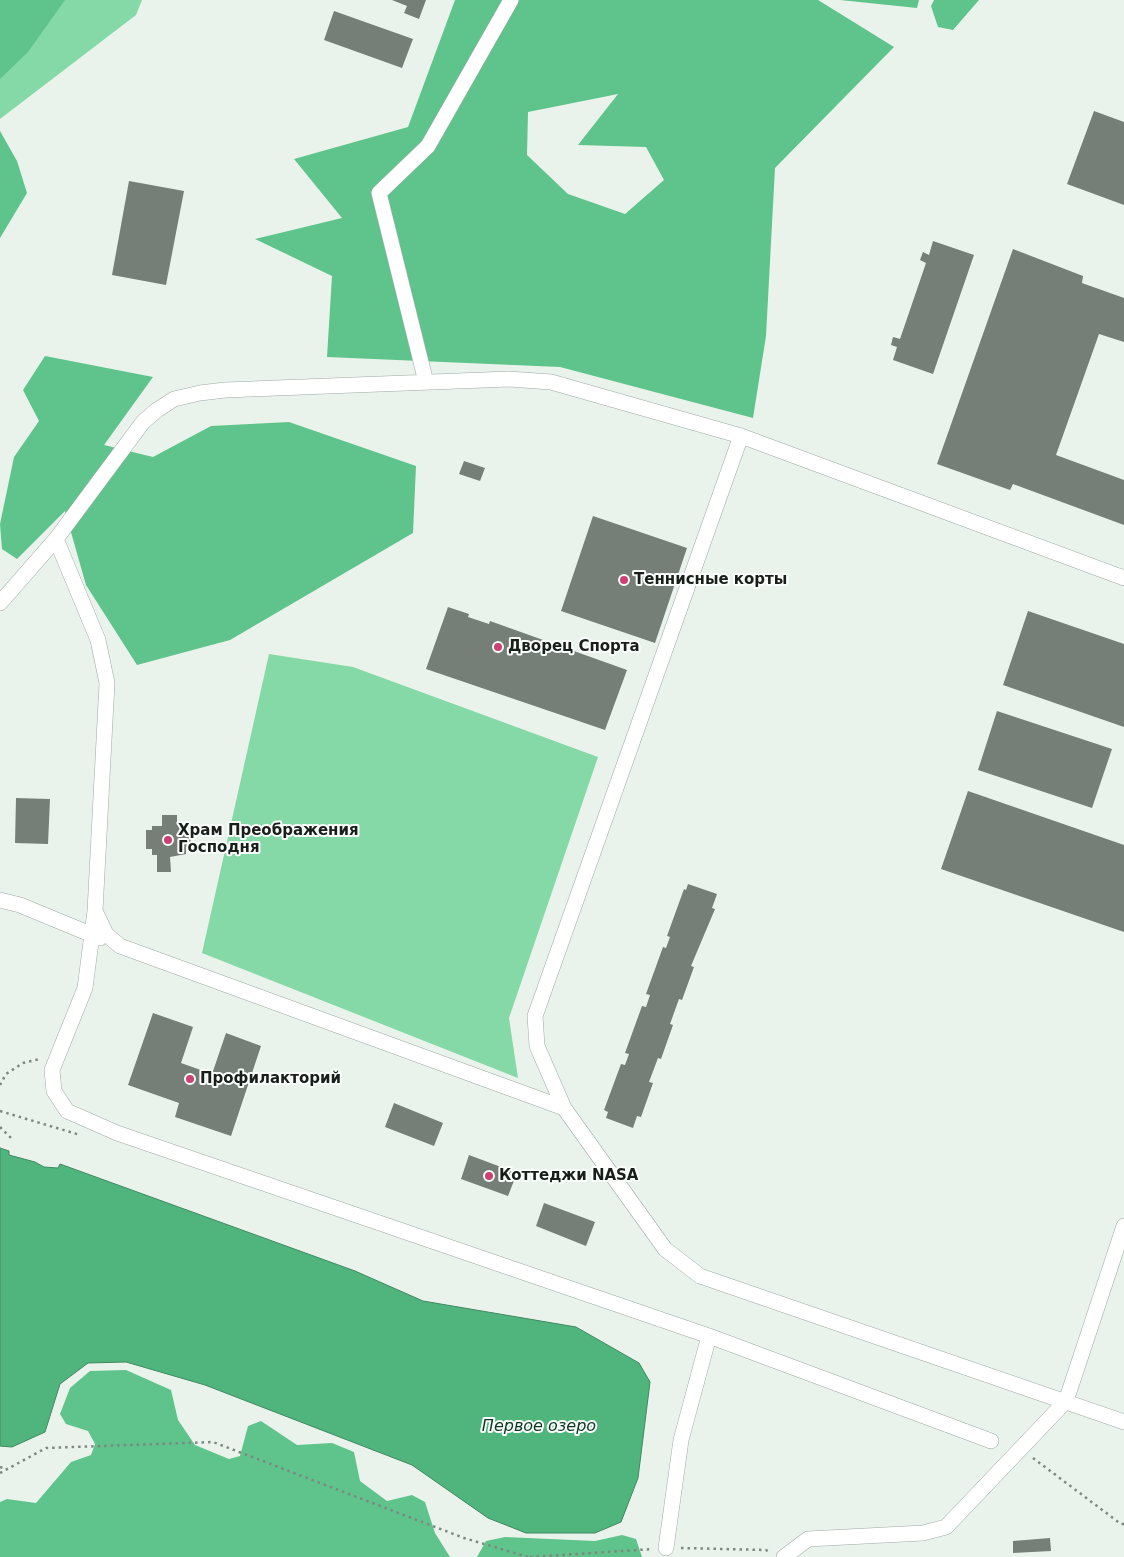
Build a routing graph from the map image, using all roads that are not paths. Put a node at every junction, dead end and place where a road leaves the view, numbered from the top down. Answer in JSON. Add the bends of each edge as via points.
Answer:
{"nodes":[{"id":1,"x":511,"y":0,"type":"edge"},
{"id":2,"x":426,"y":382,"type":"junction"},
{"id":3,"x":741,"y":436,"type":"junction"},
{"id":4,"x":56,"y":539,"type":"junction"},
{"id":5,"x":1124,"y":578,"type":"edge"},
{"id":6,"x":0,"y":603,"type":"edge"},
{"id":7,"x":0,"y":900,"type":"edge"},
{"id":8,"x":95,"y":911,"type":"junction"},
{"id":9,"x":93,"y":935,"type":"junction"},
{"id":10,"x":120,"y":946,"type":"junction"},
{"id":11,"x":564,"y":1108,"type":"junction"},
{"id":12,"x":1124,"y":1226,"type":"edge"},
{"id":13,"x":709,"y":1336,"type":"junction"},
{"id":14,"x":1066,"y":1401,"type":"junction"},
{"id":15,"x":1124,"y":1422,"type":"edge"},
{"id":16,"x":990,"y":1441,"type":"dead end"},
{"id":17,"x":666,"y":1548,"type":"dead end"},
{"id":18,"x":784,"y":1557,"type":"edge"}],
"edges":[{"from":1,"to":2,"type":"street","via":[[428,146],[379,193]]},
{"from":2,"to":3,"type":"street","via":[[509,379],[550,382]]},
{"from":2,"to":4,"type":"street","via":[[225,390],[174,399],[143,422]]},
{"from":3,"to":5,"type":"street"},
{"from":3,"to":11,"type":"street","via":[[535,1016],[537,1046]]},
{"from":4,"to":6,"type":"street"},
{"from":4,"to":8,"type":"street","via":[[98,640],[107,683]]},
{"from":7,"to":9,"type":"street"},
{"from":8,"to":9,"type":"street"},
{"from":8,"to":10,"type":"street","via":[[106,934]]},
{"from":9,"to":10,"type":"street"},
{"from":9,"to":13,"type":"street","via":[[85,988],[52,1070],[54,1091],[67,1111],[117,1133]]},
{"from":10,"to":11,"type":"street"},
{"from":11,"to":14,"type":"street","via":[[665,1249],[700,1276]]},
{"from":12,"to":14,"type":"street"},
{"from":13,"to":16,"type":"street"},
{"from":13,"to":17,"type":"street","via":[[681,1440]]},
{"from":14,"to":15,"type":"street"},
{"from":14,"to":18,"type":"street","via":[[946,1527],[923,1533],[808,1539]]}]}
